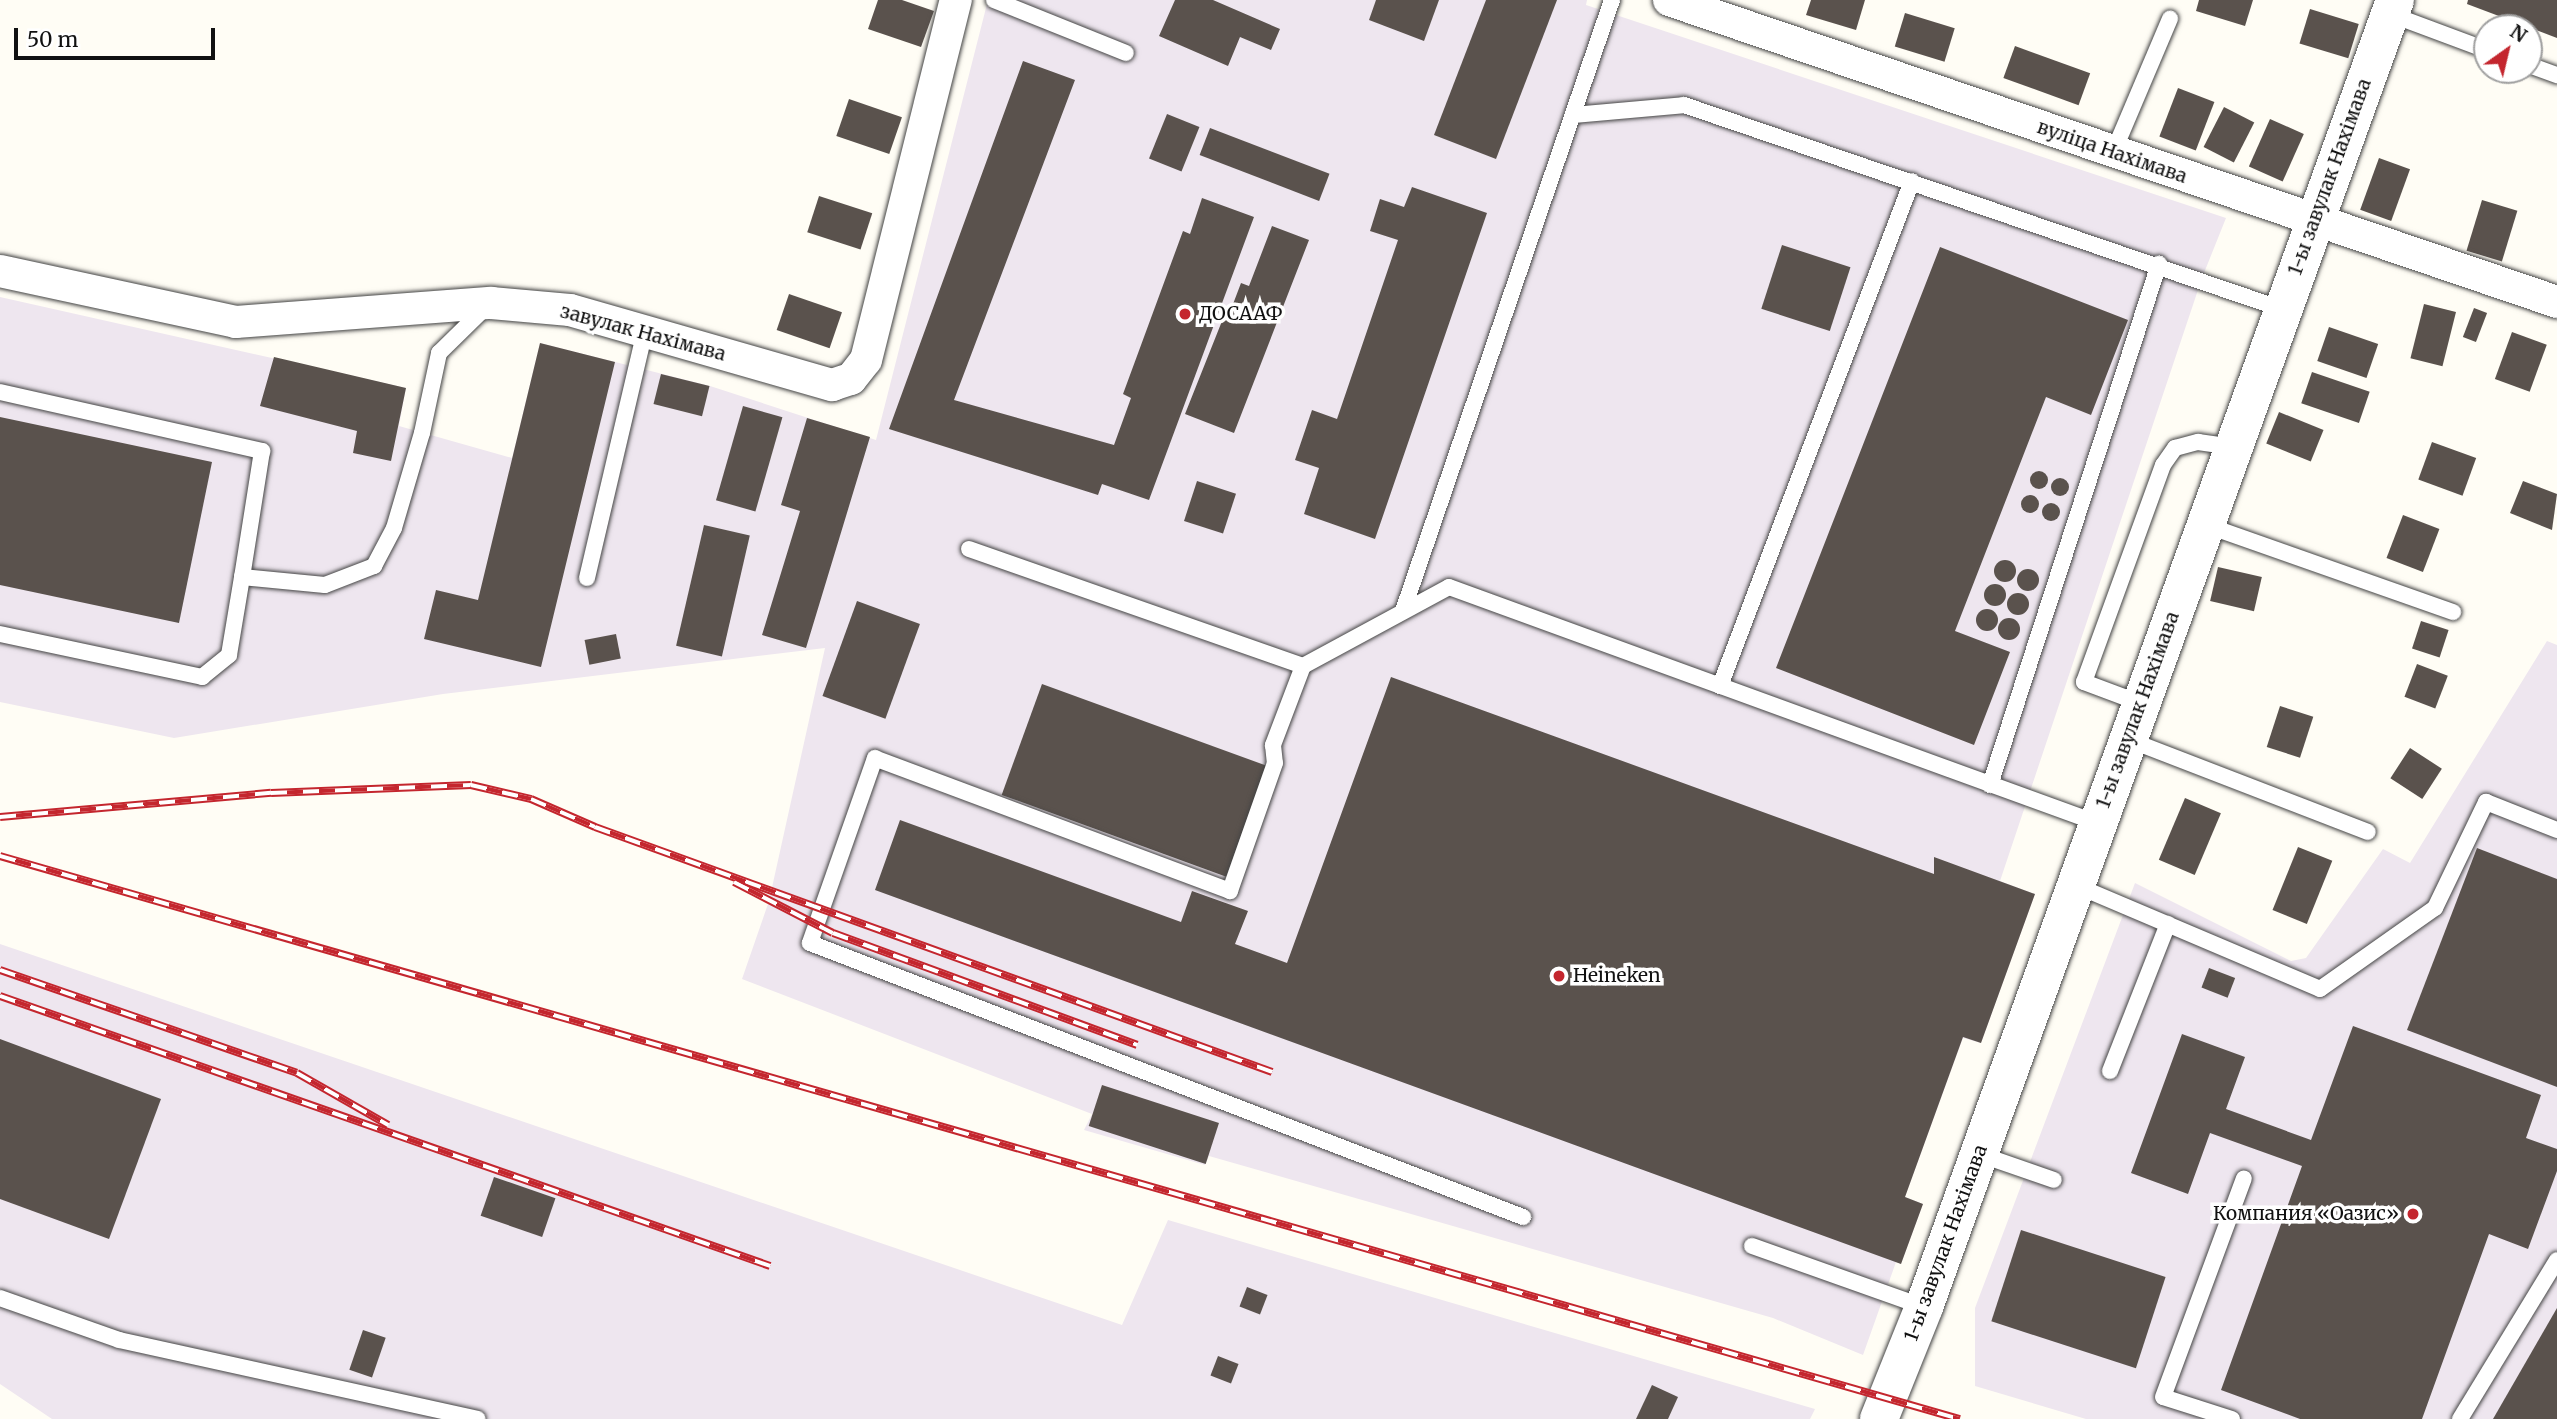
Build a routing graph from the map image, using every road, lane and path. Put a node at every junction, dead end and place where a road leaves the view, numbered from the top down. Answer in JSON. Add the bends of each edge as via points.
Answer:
{"nodes":[{"id":1,"x":957,"y":0,"type":"edge"},
{"id":2,"x":994,"y":0,"type":"edge"},
{"id":3,"x":1612,"y":0,"type":"edge"},
{"id":4,"x":1669,"y":0,"type":"edge"},
{"id":5,"x":2393,"y":7,"type":"edge"},
{"id":6,"x":2170,"y":19,"type":"dead end"},
{"id":7,"x":2473,"y":44,"type":"edge"},
{"id":8,"x":1126,"y":53,"type":"dead end"},
{"id":9,"x":1573,"y":115,"type":"junction"},
{"id":10,"x":2113,"y":153,"type":"junction"},
{"id":11,"x":1912,"y":181,"type":"junction"},
{"id":12,"x":2314,"y":221,"type":"junction"},
{"id":13,"x":2160,"y":264,"type":"junction"},
{"id":14,"x":0,"y":271,"type":"edge"},
{"id":15,"x":2557,"y":302,"type":"edge"},
{"id":16,"x":491,"y":303,"type":"junction"},
{"id":17,"x":2282,"y":309,"type":"junction"},
{"id":18,"x":645,"y":331,"type":"junction"},
{"id":19,"x":0,"y":392,"type":"edge"},
{"id":20,"x":2232,"y":447,"type":"junction"},
{"id":21,"x":2204,"y":524,"type":"junction"},
{"id":22,"x":969,"y":549,"type":"dead end"},
{"id":23,"x":242,"y":577,"type":"junction"},
{"id":24,"x":587,"y":578,"type":"dead end"},
{"id":25,"x":1403,"y":611,"type":"junction"},
{"id":26,"x":2453,"y":612,"type":"dead end"},
{"id":27,"x":0,"y":634,"type":"edge"},
{"id":28,"x":1303,"y":666,"type":"junction"},
{"id":29,"x":1720,"y":686,"type":"junction"},
{"id":30,"x":2140,"y":703,"type":"junction"},
{"id":31,"x":2127,"y":739,"type":"junction"},
{"id":32,"x":1990,"y":785,"type":"junction"},
{"id":33,"x":2097,"y":823,"type":"junction"},
{"id":34,"x":2557,"y":830,"type":"edge"},
{"id":35,"x":2368,"y":832,"type":"dead end"},
{"id":36,"x":2075,"y":885,"type":"junction"},
{"id":37,"x":2168,"y":924,"type":"junction"},
{"id":38,"x":2110,"y":1071,"type":"dead end"},
{"id":39,"x":1979,"y":1154,"type":"junction"},
{"id":40,"x":2244,"y":1178,"type":"dead end"},
{"id":41,"x":2054,"y":1180,"type":"dead end"},
{"id":42,"x":1523,"y":1217,"type":"dead end"},
{"id":43,"x":1752,"y":1246,"type":"dead end"},
{"id":44,"x":2557,"y":1260,"type":"edge"},
{"id":45,"x":0,"y":1298,"type":"edge"},
{"id":46,"x":1924,"y":1307,"type":"junction"},
{"id":47,"x":477,"y":1419,"type":"edge"},
{"id":48,"x":1879,"y":1419,"type":"edge"},
{"id":49,"x":2232,"y":1419,"type":"edge"},
{"id":50,"x":2460,"y":1419,"type":"edge"}],
"edges":[{"from":1,"to":18,"type":"street","name":"завулак Нахімава","via":[[866,360],[851,379],[832,385]]},
{"from":2,"to":8,"type":"lane"},
{"from":3,"to":9,"type":"lane"},
{"from":4,"to":10,"type":"street","name":"вуліца Нахімава"},
{"from":5,"to":7,"type":"lane"},
{"from":5,"to":12,"type":"street","name":"1-ы завулак Нахімава"},
{"from":6,"to":10,"type":"lane"},
{"from":9,"to":11,"type":"lane","via":[[1684,105]]},
{"from":9,"to":25,"type":"lane"},
{"from":10,"to":12,"type":"street","name":"вуліца Нахімава"},
{"from":11,"to":13,"type":"lane"},
{"from":11,"to":29,"type":"lane"},
{"from":12,"to":15,"type":"street","name":"вуліца Нахімава"},
{"from":12,"to":17,"type":"street","name":"1-ы завулак Нахімава"},
{"from":13,"to":17,"type":"lane"},
{"from":13,"to":32,"type":"lane"},
{"from":14,"to":16,"type":"street","name":"завулак Нахімава","via":[[236,322]]},
{"from":16,"to":18,"type":"street","name":"завулак Нахімава","via":[[570,310]]},
{"from":16,"to":23,"type":"lane","via":[[439,353],[394,528],[374,566],[325,585]]},
{"from":17,"to":20,"type":"street","name":"1-ы завулак Нахімава"},
{"from":18,"to":24,"type":"lane"},
{"from":19,"to":23,"type":"lane","via":[[262,452]]},
{"from":20,"to":21,"type":"street","name":"1-ы завулак Нахімава"},
{"from":20,"to":30,"type":"lane","via":[[2198,442],[2175,448],[2163,465],[2084,682]]},
{"from":21,"to":26,"type":"lane"},
{"from":21,"to":30,"type":"street","name":"1-ы завулак Нахімава"},
{"from":22,"to":28,"type":"lane"},
{"from":23,"to":27,"type":"lane","via":[[229,654],[202,677]]},
{"from":25,"to":28,"type":"lane"},
{"from":25,"to":29,"type":"lane","via":[[1449,587]]},
{"from":28,"to":42,"type":"lane","via":[[1273,745],[1275,762],[1230,891],[875,758],[810,943]]},
{"from":29,"to":32,"type":"lane"},
{"from":30,"to":31,"type":"street","name":"1-ы завулак Нахімава"},
{"from":31,"to":33,"type":"street","name":"1-ы завулак Нахімава"},
{"from":31,"to":35,"type":"lane"},
{"from":32,"to":33,"type":"lane"},
{"from":33,"to":36,"type":"street","name":"1-ы завулак Нахімава"},
{"from":34,"to":37,"type":"lane","via":[[2486,802],[2435,908],[2319,989]]},
{"from":36,"to":37,"type":"lane"},
{"from":36,"to":39,"type":"street","name":"1-ы завулак Нахімава"},
{"from":37,"to":38,"type":"lane"},
{"from":39,"to":41,"type":"lane"},
{"from":39,"to":46,"type":"street","name":"1-ы завулак Нахімава"},
{"from":40,"to":49,"type":"lane","via":[[2163,1397]]},
{"from":43,"to":46,"type":"lane"},
{"from":44,"to":50,"type":"lane"},
{"from":45,"to":47,"type":"lane","via":[[119,1339]]},
{"from":46,"to":48,"type":"street","name":"1-ы завулак Нахімава"}]}
